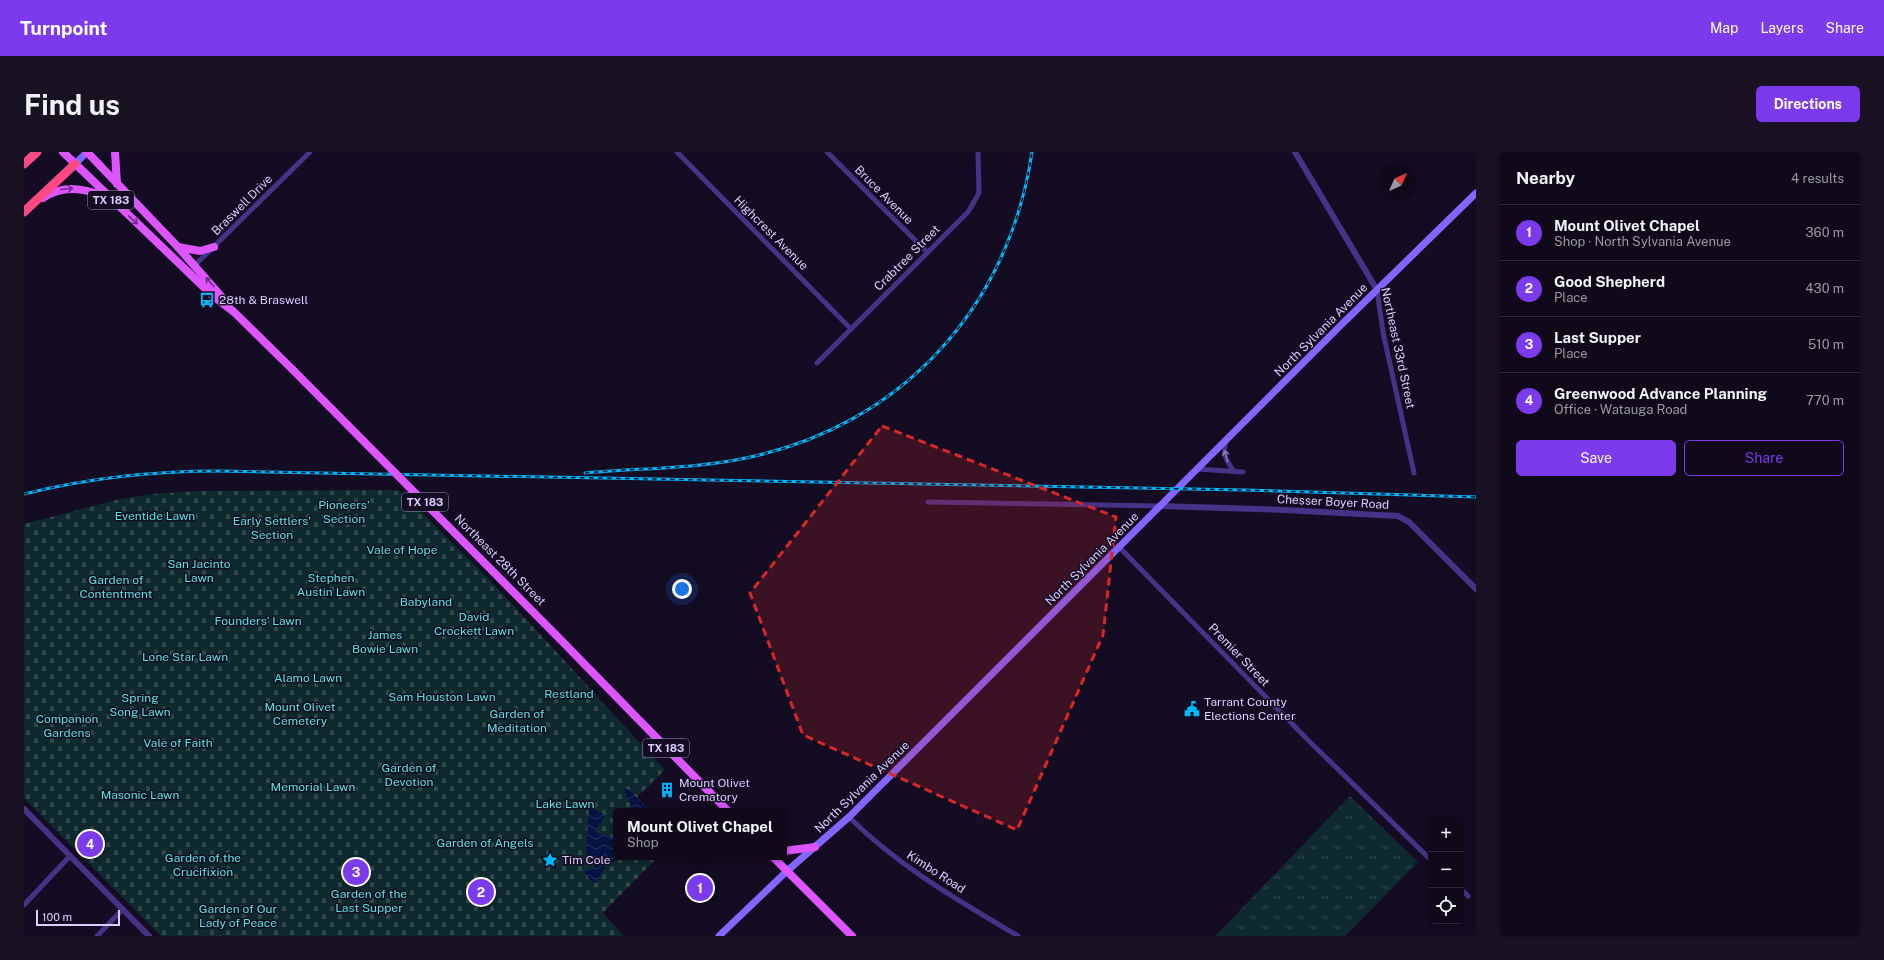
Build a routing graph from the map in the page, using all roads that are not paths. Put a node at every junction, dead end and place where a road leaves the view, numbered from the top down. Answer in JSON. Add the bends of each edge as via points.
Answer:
{"nodes":[{"id":1,"x":37,"y":152,"type":"edge"},
{"id":2,"x":63,"y":152,"type":"edge"},
{"id":3,"x":87,"y":152,"type":"edge"},
{"id":4,"x":115,"y":152,"type":"edge"},
{"id":5,"x":310,"y":152,"type":"edge"},
{"id":6,"x":677,"y":152,"type":"edge"},
{"id":7,"x":827,"y":152,"type":"edge"},
{"id":8,"x":978,"y":152,"type":"edge"},
{"id":9,"x":1295,"y":152,"type":"edge"},
{"id":10,"x":72,"y":162,"type":"junction"},
{"id":11,"x":24,"y":164,"type":"edge"},
{"id":12,"x":117,"y":184,"type":"junction"},
{"id":13,"x":1476,"y":193,"type":"edge"},
{"id":14,"x":109,"y":197,"type":"junction"},
{"id":15,"x":32,"y":204,"type":"junction"},
{"id":16,"x":24,"y":212,"type":"edge"},
{"id":17,"x":214,"y":246,"type":"junction"},
{"id":18,"x":178,"y":247,"type":"junction"},
{"id":19,"x":927,"y":252,"type":"junction"},
{"id":20,"x":195,"y":265,"type":"junction"},
{"id":21,"x":187,"y":272,"type":"junction"},
{"id":22,"x":1377,"y":290,"type":"junction"},
{"id":23,"x":234,"y":312,"type":"junction"},
{"id":24,"x":851,"y":328,"type":"junction"},
{"id":25,"x":817,"y":363,"type":"dead end"},
{"id":26,"x":1226,"y":440,"type":"junction"},
{"id":27,"x":1197,"y":469,"type":"junction"},
{"id":28,"x":1234,"y":471,"type":"junction"},
{"id":29,"x":1243,"y":472,"type":"dead end"},
{"id":30,"x":1414,"y":473,"type":"dead end"},
{"id":31,"x":928,"y":502,"type":"dead end"},
{"id":32,"x":1160,"y":506,"type":"junction"},
{"id":33,"x":1119,"y":547,"type":"junction"},
{"id":34,"x":1476,"y":589,"type":"edge"},
{"id":35,"x":725,"y":808,"type":"edge"},
{"id":36,"x":24,"y":809,"type":"edge"},
{"id":37,"x":849,"y":817,"type":"junction"},
{"id":38,"x":815,"y":847,"type":"junction"},
{"id":39,"x":787,"y":851,"type":"edge"},
{"id":40,"x":70,"y":856,"type":"junction"},
{"id":41,"x":1428,"y":857,"type":"edge"},
{"id":42,"x":776,"y":860,"type":"edge"},
{"id":43,"x":787,"y":871,"type":"junction"},
{"id":44,"x":1464,"y":892,"type":"edge"},
{"id":45,"x":1468,"y":896,"type":"dead end"},
{"id":46,"x":24,"y":905,"type":"edge"},
{"id":47,"x":123,"y":909,"type":"junction"},
{"id":48,"x":849,"y":935,"type":"edge"},
{"id":49,"x":97,"y":936,"type":"edge"},
{"id":50,"x":149,"y":936,"type":"edge"},
{"id":51,"x":719,"y":936,"type":"edge"},
{"id":52,"x":1018,"y":936,"type":"edge"}],
"edges":[{"from":1,"to":11,"type":"highway"},
{"from":2,"to":10,"type":"main road","name":"Northeast 28th Street","number":"TX 183"},
{"from":3,"to":10,"type":"main road"},
{"from":3,"to":12,"type":"main road","name":"Northeast 28th Street","number":"TX 183"},
{"from":4,"to":12,"type":"main road"},
{"from":5,"to":17,"type":"street","name":"Braswell Drive"},
{"from":6,"to":24,"type":"street","name":"Highcrest Avenue"},
{"from":7,"to":19,"type":"street","name":"Bruce Avenue"},
{"from":8,"to":19,"type":"street","name":"Crabtree Street","via":[[980,182],[977,199],[968,212]]},
{"from":9,"to":22,"type":"street","name":"Northeast 33rd Street"},
{"from":10,"to":14,"type":"main road","name":"Northeast 28th Street","number":"TX 183"},
{"from":10,"to":15,"type":"highway"},
{"from":12,"to":18,"type":"main road","name":"Northeast 28th Street","number":"TX 183"},
{"from":13,"to":22,"type":"main road","name":"North Sylvania Avenue"},
{"from":15,"to":14,"type":"main road","one_way":true,"via":[[51,193],[67,188],[88,190]]},
{"from":14,"to":21,"type":"main road","name":"Northeast 28th Street","number":"TX 183","one_way":true},
{"from":15,"to":16,"type":"highway"},
{"from":17,"to":18,"type":"main road","via":[[200,251]]},
{"from":17,"to":20,"type":"street","name":"Braswell Drive"},
{"from":18,"to":20,"type":"main road","name":"Northeast 28th Street","number":"TX 183"},
{"from":19,"to":24,"type":"street","name":"Crabtree Street"},
{"from":20,"to":21,"type":"street","name":"Braswell Drive"},
{"from":23,"to":20,"type":"main road","name":"Northeast 28th Street","number":"TX 183","one_way":true},
{"from":21,"to":23,"type":"main road","name":"Northeast 28th Street","number":"TX 183"},
{"from":22,"to":26,"type":"main road","name":"North Sylvania Avenue"},
{"from":22,"to":30,"type":"street","name":"Northeast 33rd Street","via":[[1382,332]]},
{"from":23,"to":35,"type":"main road","name":"Northeast 28th Street","number":"TX 183","bridge":true},
{"from":24,"to":25,"type":"street","name":"Crabtree Street"},
{"from":26,"to":27,"type":"main road","name":"North Sylvania Avenue"},
{"from":28,"to":26,"type":"street","one_way":true,"via":[[1224,454]]},
{"from":27,"to":28,"type":"street"},
{"from":27,"to":32,"type":"main road","name":"North Sylvania Avenue"},
{"from":28,"to":29,"type":"street"},
{"from":31,"to":32,"type":"street"},
{"from":32,"to":33,"type":"main road","name":"North Sylvania Avenue"},
{"from":32,"to":34,"type":"street","name":"Chesser Boyer Road","via":[[1398,516],[1409,522]]},
{"from":33,"to":37,"type":"main road","name":"North Sylvania Avenue"},
{"from":33,"to":41,"type":"street","name":"Premier Street","via":[[1309,741]]},
{"from":36,"to":40,"type":"street"},
{"from":37,"to":38,"type":"main road","name":"North Sylvania Avenue"},
{"from":37,"to":52,"type":"street","name":"Kimbo Road","via":[[874,841],[915,872]]},
{"from":38,"to":39,"type":"main road"},
{"from":38,"to":43,"type":"main road","name":"North Sylvania Avenue"},
{"from":40,"to":46,"type":"street"},
{"from":40,"to":47,"type":"street"},
{"from":42,"to":43,"type":"main road"},
{"from":43,"to":48,"type":"main road"},
{"from":43,"to":51,"type":"main road","name":"North Sylvania Avenue"},
{"from":44,"to":45,"type":"street"},
{"from":47,"to":49,"type":"street"},
{"from":47,"to":50,"type":"street"}]}
